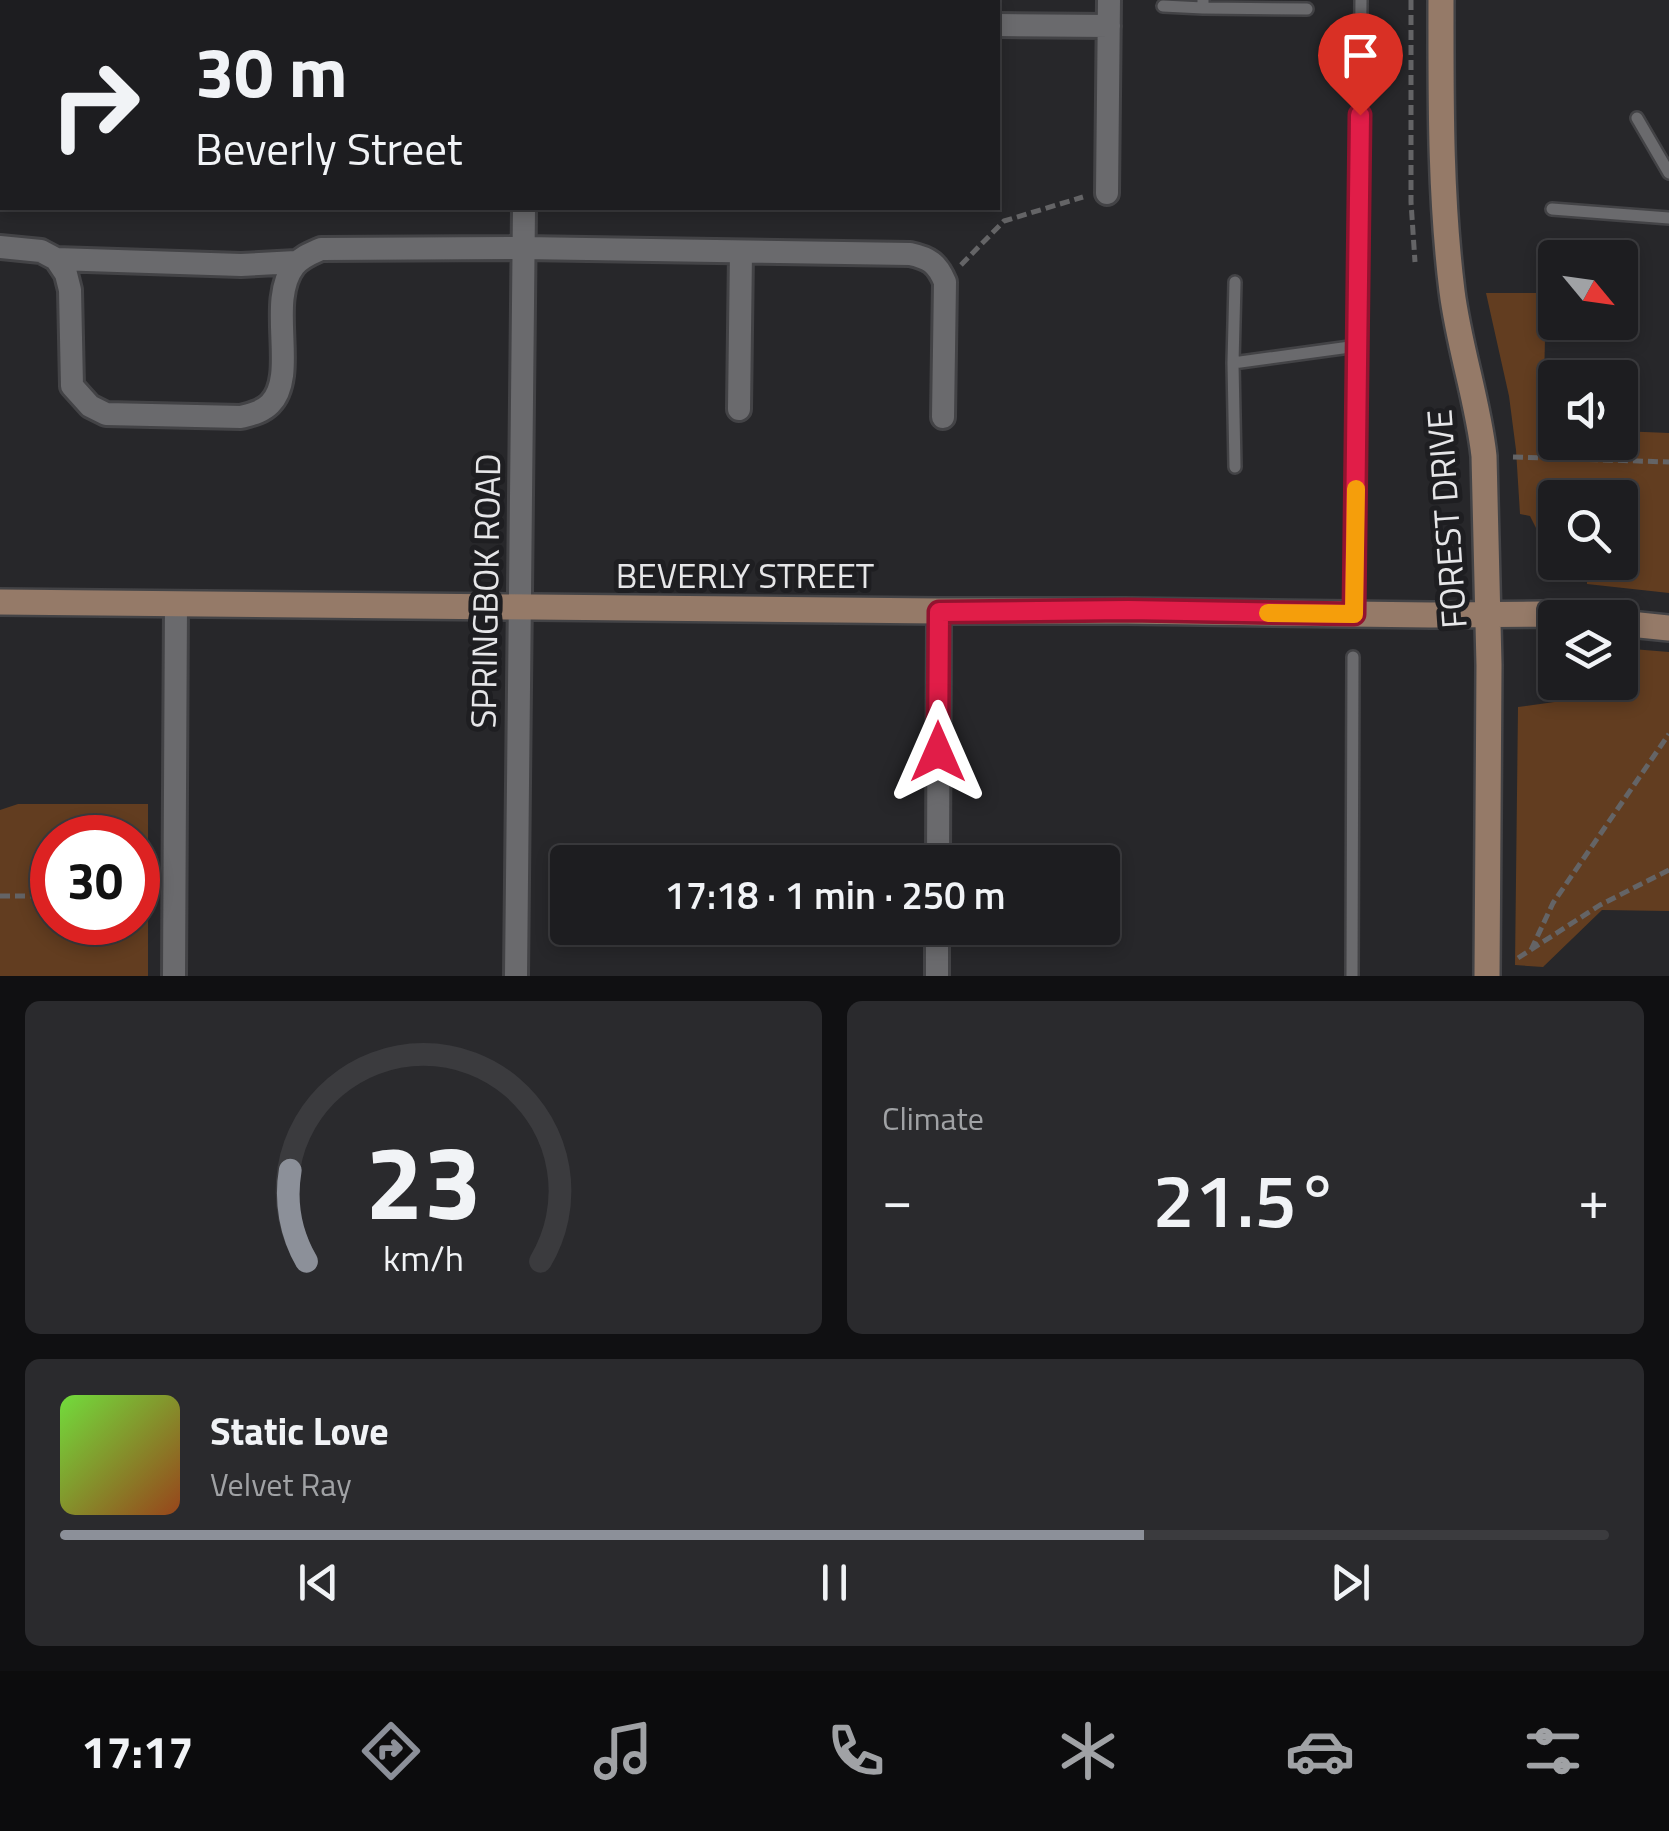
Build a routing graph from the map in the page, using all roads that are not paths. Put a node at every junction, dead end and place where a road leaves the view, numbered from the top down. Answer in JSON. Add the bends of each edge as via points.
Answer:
{"nodes":[{"id":1,"x":1110,"y":0,"type":"edge"},
{"id":2,"x":1361,"y":0,"type":"edge"},
{"id":3,"x":1442,"y":0,"type":"edge"},
{"id":4,"x":1203,"y":4,"type":"edge"},
{"id":5,"x":1163,"y":6,"type":"dead end"},
{"id":6,"x":1307,"y":9,"type":"dead end"},
{"id":7,"x":1000,"y":25,"type":"edge"},
{"id":8,"x":1109,"y":26,"type":"junction"},
{"id":9,"x":1638,"y":118,"type":"dead end"},
{"id":10,"x":1669,"y":173,"type":"edge"},
{"id":11,"x":1107,"y":194,"type":"road end"},
{"id":12,"x":1552,"y":209,"type":"dead end"},
{"id":13,"x":524,"y":210,"type":"edge"},
{"id":14,"x":1669,"y":218,"type":"edge"},
{"id":15,"x":0,"y":247,"type":"edge"},
{"id":16,"x":523,"y":248,"type":"junction"},
{"id":17,"x":741,"y":252,"type":"junction"},
{"id":18,"x":56,"y":259,"type":"junction"},
{"id":19,"x":296,"y":262,"type":"junction"},
{"id":20,"x":1235,"y":282,"type":"dead end"},
{"id":21,"x":1358,"y":346,"type":"junction"},
{"id":22,"x":1233,"y":362,"type":"junction"},
{"id":23,"x":739,"y":408,"type":"dead end"},
{"id":24,"x":943,"y":417,"type":"dead end"},
{"id":25,"x":1235,"y":467,"type":"dead end"},
{"id":26,"x":0,"y":602,"type":"edge"},
{"id":27,"x":176,"y":604,"type":"junction"},
{"id":28,"x":520,"y":608,"type":"junction"},
{"id":29,"x":939,"y":612,"type":"junction"},
{"id":30,"x":1489,"y":613,"type":"junction"},
{"id":31,"x":1354,"y":614,"type":"junction"},
{"id":32,"x":1538,"y":614,"type":"edge"},
{"id":33,"x":1638,"y":625,"type":"edge"},
{"id":34,"x":1669,"y":628,"type":"edge"},
{"id":35,"x":1353,"y":656,"type":"dead end"},
{"id":36,"x":938,"y":845,"type":"edge"},
{"id":37,"x":937,"y":945,"type":"edge"},
{"id":38,"x":174,"y":976,"type":"edge"},
{"id":39,"x":516,"y":976,"type":"edge"},
{"id":40,"x":937,"y":976,"type":"edge"},
{"id":41,"x":1352,"y":976,"type":"edge"},
{"id":42,"x":1487,"y":976,"type":"edge"}],
"edges":[{"from":1,"to":8,"type":"street"},
{"from":2,"to":21,"type":"lane"},
{"from":3,"to":30,"type":"street","name":"FOREST DRIVE","via":[[1447,234],[1452,295],[1481,428]]},
{"from":4,"to":5,"type":"lane"},
{"from":4,"to":6,"type":"lane"},
{"from":7,"to":8,"type":"street"},
{"from":8,"to":11,"type":"street"},
{"from":9,"to":10,"type":"lane"},
{"from":12,"to":14,"type":"lane"},
{"from":13,"to":16,"type":"street","name":"SPRINGBOK ROAD"},
{"from":15,"to":18,"type":"street","via":[[41,250]]},
{"from":16,"to":17,"type":"street"},
{"from":16,"to":19,"type":"street","via":[[321,249]]},
{"from":16,"to":28,"type":"street","name":"SPRINGBOK ROAD"},
{"from":17,"to":23,"type":"street"},
{"from":17,"to":24,"type":"street","via":[[910,254],[938,266],[944,282]]},
{"from":18,"to":19,"type":"street"},
{"from":18,"to":19,"type":"street","via":[[70,290],[72,386],[82,399],[106,414],[222,417],[258,412],[278,394],[284,286]]},
{"from":20,"to":22,"type":"lane"},
{"from":21,"to":22,"type":"lane"},
{"from":21,"to":31,"type":"lane"},
{"from":22,"to":25,"type":"lane"},
{"from":26,"to":27,"type":"street","name":"BEVERLY STREET"},
{"from":27,"to":28,"type":"street","name":"BEVERLY STREET"},
{"from":27,"to":38,"type":"street"},
{"from":28,"to":29,"type":"street","name":"BEVERLY STREET"},
{"from":28,"to":39,"type":"street","name":"SPRINGBOK ROAD"},
{"from":29,"to":31,"type":"street","name":"BEVERLY STREET"},
{"from":29,"to":36,"type":"street"},
{"from":30,"to":31,"type":"street","name":"BEVERLY STREET"},
{"from":30,"to":32,"type":"street","name":"BEVERLY STREET"},
{"from":30,"to":42,"type":"street","name":"FOREST DRIVE"},
{"from":33,"to":34,"type":"street"},
{"from":35,"to":41,"type":"lane"},
{"from":37,"to":40,"type":"street"}]}
